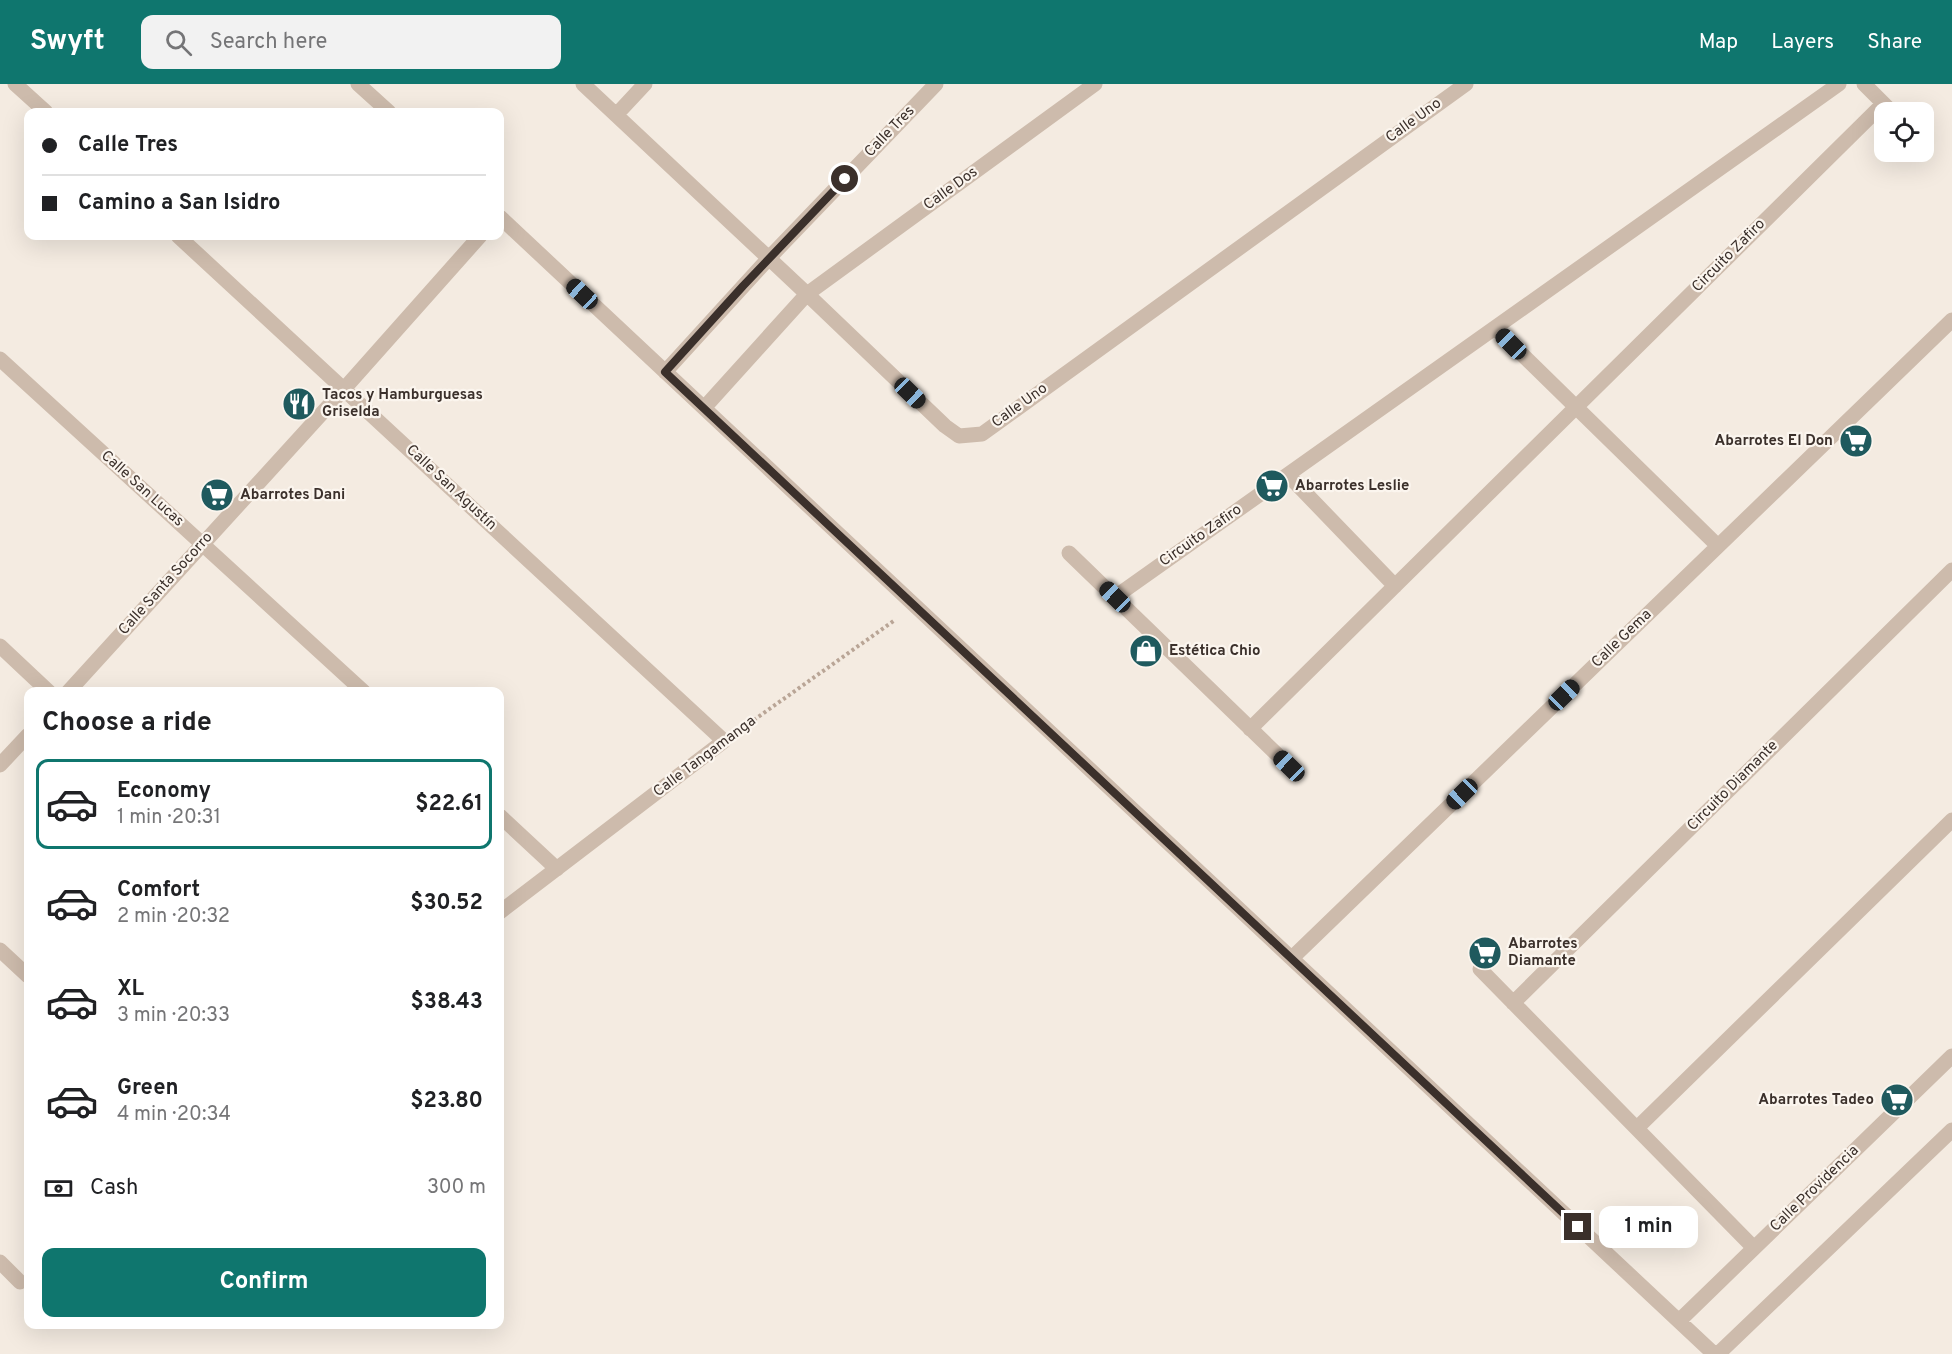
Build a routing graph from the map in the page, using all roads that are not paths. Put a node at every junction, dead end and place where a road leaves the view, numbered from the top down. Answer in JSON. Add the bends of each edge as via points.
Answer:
{"nodes":[{"id":1,"x":15,"y":84,"type":"edge"},
{"id":2,"x":358,"y":84,"type":"edge"},
{"id":3,"x":583,"y":84,"type":"edge"},
{"id":4,"x":645,"y":84,"type":"edge"},
{"id":5,"x":936,"y":84,"type":"edge"},
{"id":6,"x":1095,"y":84,"type":"edge"},
{"id":7,"x":1466,"y":84,"type":"edge"},
{"id":8,"x":1839,"y":84,"type":"edge"},
{"id":9,"x":1864,"y":84,"type":"edge"},
{"id":10,"x":1882,"y":102,"type":"edge"},
{"id":11,"x":41,"y":108,"type":"edge"},
{"id":12,"x":385,"y":108,"type":"edge"},
{"id":13,"x":617,"y":114,"type":"junction"},
{"id":14,"x":1874,"y":121,"type":"edge"},
{"id":15,"x":504,"y":221,"type":"edge"},
{"id":16,"x":182,"y":240,"type":"edge"},
{"id":17,"x":476,"y":240,"type":"edge"},
{"id":18,"x":769,"y":258,"type":"junction"},
{"id":19,"x":807,"y":294,"type":"junction"},
{"id":20,"x":1952,"y":320,"type":"edge"},
{"id":21,"x":1495,"y":328,"type":"junction"},
{"id":22,"x":0,"y":359,"type":"edge"},
{"id":23,"x":665,"y":372,"type":"junction"},
{"id":24,"x":344,"y":389,"type":"junction"},
{"id":25,"x":704,"y":408,"type":"junction"},
{"id":26,"x":1575,"y":408,"type":"junction"},
{"id":27,"x":1288,"y":475,"type":"junction"},
{"id":28,"x":203,"y":544,"type":"junction"},
{"id":29,"x":1718,"y":546,"type":"junction"},
{"id":30,"x":1069,"y":552,"type":"dead end"},
{"id":31,"x":1952,"y":570,"type":"edge"},
{"id":32,"x":1395,"y":586,"type":"junction"},
{"id":33,"x":1115,"y":597,"type":"junction"},
{"id":34,"x":0,"y":646,"type":"edge"},
{"id":35,"x":44,"y":687,"type":"edge"},
{"id":36,"x":73,"y":687,"type":"edge"},
{"id":37,"x":359,"y":687,"type":"edge"},
{"id":38,"x":1250,"y":729,"type":"junction"},
{"id":39,"x":24,"y":739,"type":"edge"},
{"id":40,"x":724,"y":741,"type":"joint"},
{"id":41,"x":0,"y":765,"type":"edge"},
{"id":42,"x":1289,"y":766,"type":"dead end"},
{"id":43,"x":504,"y":820,"type":"edge"},
{"id":44,"x":1952,"y":820,"type":"edge"},
{"id":45,"x":557,"y":869,"type":"junction"},
{"id":46,"x":504,"y":909,"type":"edge"},
{"id":47,"x":0,"y":950,"type":"edge"},
{"id":48,"x":1292,"y":958,"type":"junction"},
{"id":49,"x":1480,"y":969,"type":"dead end"},
{"id":50,"x":24,"y":972,"type":"edge"},
{"id":51,"x":1513,"y":1003,"type":"junction"},
{"id":52,"x":1952,"y":1056,"type":"edge"},
{"id":53,"x":1637,"y":1128,"type":"junction"},
{"id":54,"x":1952,"y":1130,"type":"edge"},
{"id":55,"x":1754,"y":1248,"type":"junction"},
{"id":56,"x":0,"y":1262,"type":"edge"},
{"id":57,"x":20,"y":1282,"type":"dead end"},
{"id":58,"x":1679,"y":1321,"type":"junction"},
{"id":59,"x":1716,"y":1354,"type":"edge"}],
"edges":[{"from":1,"to":11,"type":"street"},
{"from":2,"to":12,"type":"street"},
{"from":3,"to":13,"type":"street","name":"Calle Uno"},
{"from":4,"to":13,"type":"street"},
{"from":5,"to":18,"type":"street","name":"Calle Tres"},
{"from":6,"to":19,"type":"street","name":"Calle Dos"},
{"from":7,"to":19,"type":"street","name":"Calle Uno","via":[[982,434],[959,436],[945,426]]},
{"from":8,"to":21,"type":"street","name":"Circuito Zafiro"},
{"from":9,"to":10,"type":"street","name":"Circuito Zafiro"},
{"from":13,"to":18,"type":"street","name":"Calle Uno"},
{"from":14,"to":26,"type":"street","name":"Circuito Zafiro"},
{"from":15,"to":23,"type":"street"},
{"from":16,"to":24,"type":"street","name":"Calle San Agustín"},
{"from":17,"to":24,"type":"street","name":"Calle Santa Socorro"},
{"from":18,"to":19,"type":"street","name":"Calle Uno"},
{"from":18,"to":23,"type":"street","name":"Calle Tres"},
{"from":19,"to":25,"type":"street","name":"Calle Dos"},
{"from":20,"to":29,"type":"street","name":"Calle Gema"},
{"from":21,"to":26,"type":"street"},
{"from":21,"to":27,"type":"street","name":"Circuito Zafiro"},
{"from":22,"to":28,"type":"street","name":"Calle San Lucas"},
{"from":23,"to":25,"type":"street"},
{"from":24,"to":28,"type":"street","name":"Calle Santa Socorro"},
{"from":24,"to":40,"type":"street","name":"Calle San Agustín"},
{"from":25,"to":48,"type":"street"},
{"from":26,"to":29,"type":"street"},
{"from":26,"to":32,"type":"street","name":"Circuito Zafiro"},
{"from":27,"to":32,"type":"street"},
{"from":27,"to":33,"type":"street","name":"Circuito Zafiro"},
{"from":28,"to":36,"type":"street","name":"Calle Santa Socorro"},
{"from":28,"to":37,"type":"street","name":"Calle San Lucas"},
{"from":29,"to":48,"type":"street","name":"Calle Gema"},
{"from":30,"to":33,"type":"street"},
{"from":31,"to":51,"type":"street","name":"Circuito Diamante"},
{"from":32,"to":38,"type":"street","name":"Circuito Zafiro"},
{"from":33,"to":38,"type":"street"},
{"from":34,"to":35,"type":"street"},
{"from":38,"to":42,"type":"street"},
{"from":39,"to":41,"type":"street"},
{"from":40,"to":45,"type":"street","name":"Calle Tangamanga"},
{"from":43,"to":45,"type":"street"},
{"from":44,"to":53,"type":"street"},
{"from":45,"to":46,"type":"street","name":"Calle Tangamanga"},
{"from":47,"to":50,"type":"street"},
{"from":48,"to":58,"type":"street"},
{"from":49,"to":51,"type":"street"},
{"from":51,"to":53,"type":"street"},
{"from":52,"to":55,"type":"street","name":"Calle Providencia"},
{"from":53,"to":55,"type":"street"},
{"from":54,"to":59,"type":"street"},
{"from":55,"to":58,"type":"street","name":"Calle Providencia"},
{"from":56,"to":57,"type":"street"},
{"from":58,"to":59,"type":"street"}]}
